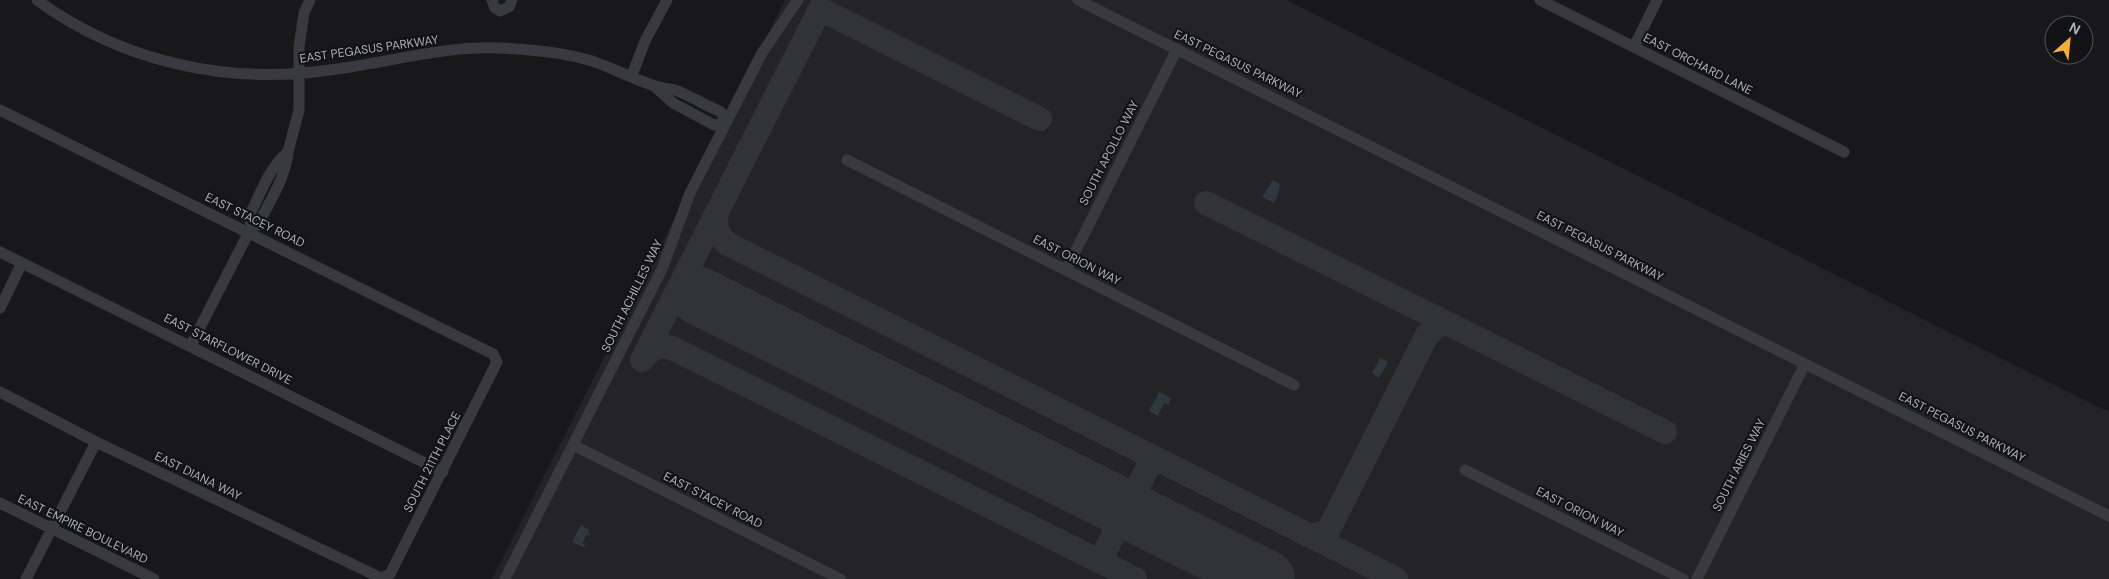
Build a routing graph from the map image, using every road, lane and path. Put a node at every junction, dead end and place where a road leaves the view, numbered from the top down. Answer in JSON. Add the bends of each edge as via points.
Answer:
{"nodes":[{"id":1,"x":37,"y":0,"type":"edge"},
{"id":2,"x":310,"y":0,"type":"edge"},
{"id":3,"x":492,"y":0,"type":"edge"},
{"id":4,"x":512,"y":0,"type":"edge"},
{"id":5,"x":667,"y":0,"type":"edge"},
{"id":6,"x":798,"y":0,"type":"edge"},
{"id":7,"x":1078,"y":0,"type":"edge"},
{"id":8,"x":1540,"y":0,"type":"edge"},
{"id":9,"x":1657,"y":0,"type":"edge"},
{"id":10,"x":1634,"y":47,"type":"junction"},
{"id":11,"x":1177,"y":49,"type":"junction"},
{"id":12,"x":300,"y":74,"type":"junction"},
{"id":13,"x":632,"y":75,"type":"junction"},
{"id":14,"x":0,"y":110,"type":"edge"},
{"id":15,"x":726,"y":123,"type":"junction"},
{"id":16,"x":288,"y":152,"type":"junction"},
{"id":17,"x":1844,"y":152,"type":"dead end"},
{"id":18,"x":846,"y":160,"type":"dead end"},
{"id":19,"x":268,"y":193,"type":"junction"},
{"id":20,"x":251,"y":228,"type":"junction"},
{"id":21,"x":0,"y":252,"type":"edge"},
{"id":22,"x":22,"y":263,"type":"junction"},
{"id":23,"x":1066,"y":270,"type":"junction"},
{"id":24,"x":0,"y":308,"type":"edge"},
{"id":25,"x":191,"y":345,"type":"junction"},
{"id":26,"x":496,"y":357,"type":"joint"},
{"id":27,"x":1805,"y":364,"type":"junction"},
{"id":28,"x":1294,"y":384,"type":"dead end"},
{"id":29,"x":0,"y":392,"type":"edge"},
{"id":30,"x":96,"y":442,"type":"junction"},
{"id":31,"x":573,"y":445,"type":"junction"},
{"id":32,"x":1465,"y":470,"type":"dead end"},
{"id":33,"x":443,"y":472,"type":"junction"},
{"id":34,"x":0,"y":503,"type":"edge"},
{"id":35,"x":2109,"y":516,"type":"edge"},
{"id":36,"x":51,"y":528,"type":"junction"},
{"id":37,"x":386,"y":577,"type":"joint"},
{"id":38,"x":26,"y":579,"type":"edge"},
{"id":39,"x":154,"y":579,"type":"edge"},
{"id":40,"x":505,"y":579,"type":"edge"},
{"id":41,"x":840,"y":579,"type":"edge"},
{"id":42,"x":1682,"y":579,"type":"edge"},
{"id":43,"x":1697,"y":579,"type":"edge"}],
"edges":[{"from":1,"to":12,"type":"street","name":"EAST PEGASUS PARKWAY","via":[[86,31],[161,61],[227,73],[262,76]]},
{"from":2,"to":12,"type":"street","via":[[300,29]]},
{"from":3,"to":4,"type":"street","via":[[500,11],[510,8]]},
{"from":5,"to":13,"type":"street"},
{"from":6,"to":15,"type":"street","name":"SOUTH ACHILLES WAY","via":[[762,53]]},
{"from":7,"to":11,"type":"street","name":"EAST PEGASUS PARKWAY"},
{"from":8,"to":10,"type":"street","name":"EAST ORCHARD LANE"},
{"from":9,"to":10,"type":"street"},
{"from":10,"to":17,"type":"street","name":"EAST ORCHARD LANE"},
{"from":11,"to":23,"type":"street","name":"SOUTH APOLLO WAY"},
{"from":11,"to":27,"type":"street","name":"EAST PEGASUS PARKWAY"},
{"from":12,"to":13,"type":"street","name":"EAST PEGASUS PARKWAY","via":[[462,49],[498,48],[590,60]]},
{"from":12,"to":16,"type":"street","via":[[300,110]]},
{"from":13,"to":15,"type":"street","name":"EAST PEGASUS PARKWAY","via":[[654,86],[678,91],[721,112]]},
{"from":14,"to":20,"type":"street","name":"EAST STACEY ROAD"},
{"from":15,"to":31,"type":"street","name":"SOUTH ACHILLES WAY","via":[[684,207],[662,269]]},
{"from":16,"to":19,"type":"street","via":[[278,190]]},
{"from":16,"to":19,"type":"street","via":[[276,162],[264,181]]},
{"from":18,"to":23,"type":"street","name":"EAST ORION WAY"},
{"from":19,"to":20,"type":"street","via":[[248,218]]},
{"from":20,"to":25,"type":"street"},
{"from":20,"to":26,"type":"street","name":"EAST STACEY ROAD"},
{"from":21,"to":22,"type":"street","name":"EAST STARFLOWER DRIVE"},
{"from":22,"to":24,"type":"street"},
{"from":22,"to":25,"type":"street","name":"EAST STARFLOWER DRIVE"},
{"from":23,"to":28,"type":"street","name":"EAST ORION WAY"},
{"from":25,"to":33,"type":"street","name":"EAST STARFLOWER DRIVE"},
{"from":26,"to":33,"type":"street","name":"SOUTH 211TH PLACE","via":[[494,368]]},
{"from":27,"to":35,"type":"street","name":"EAST PEGASUS PARKWAY"},
{"from":27,"to":43,"type":"street","name":"SOUTH ARIES WAY"},
{"from":29,"to":30,"type":"street","name":"EAST DIANA WAY"},
{"from":30,"to":36,"type":"street"},
{"from":30,"to":37,"type":"street","name":"EAST DIANA WAY","via":[[374,576]]},
{"from":31,"to":40,"type":"street","name":"SOUTH ACHILLES WAY"},
{"from":31,"to":41,"type":"street","name":"EAST STACEY ROAD"},
{"from":32,"to":42,"type":"street","name":"EAST ORION WAY"},
{"from":33,"to":37,"type":"street","name":"SOUTH 211TH PLACE"},
{"from":34,"to":36,"type":"street","name":"EAST EMPIRE BOULEVARD"},
{"from":36,"to":38,"type":"street"},
{"from":36,"to":39,"type":"street","name":"EAST EMPIRE BOULEVARD"}]}
